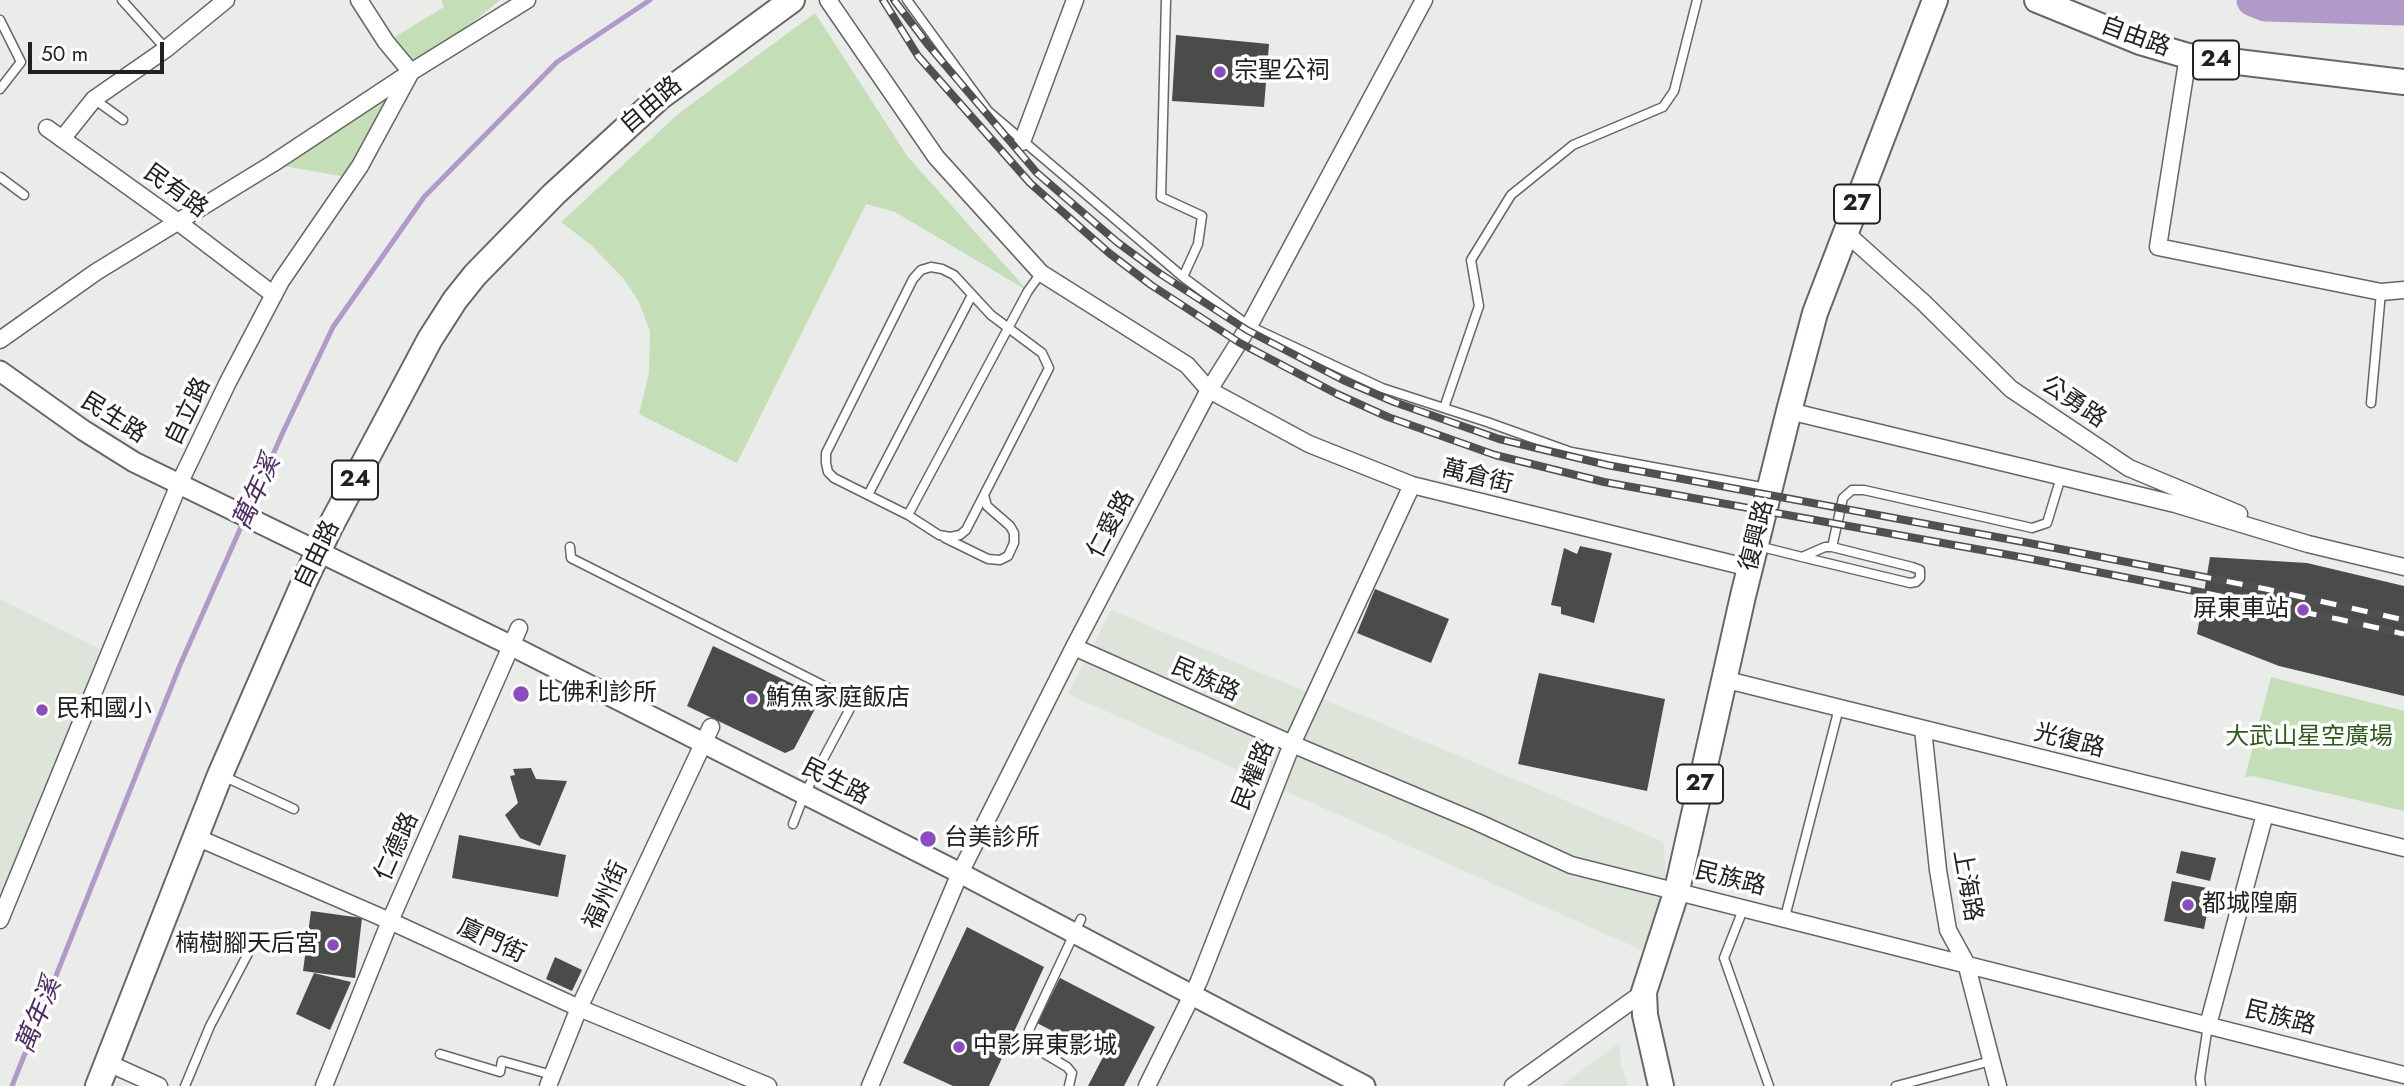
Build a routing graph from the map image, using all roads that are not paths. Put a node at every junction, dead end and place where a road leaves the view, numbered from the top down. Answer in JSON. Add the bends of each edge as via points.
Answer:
{"nodes":[{"id":1,"x":122,"y":0,"type":"edge"},
{"id":2,"x":226,"y":0,"type":"edge"},
{"id":3,"x":359,"y":0,"type":"edge"},
{"id":4,"x":527,"y":0,"type":"edge"},
{"id":5,"x":792,"y":0,"type":"edge"},
{"id":6,"x":828,"y":0,"type":"edge"},
{"id":7,"x":907,"y":0,"type":"edge"},
{"id":8,"x":1075,"y":0,"type":"edge"},
{"id":9,"x":1166,"y":0,"type":"edge"},
{"id":10,"x":1424,"y":0,"type":"edge"},
{"id":11,"x":1697,"y":0,"type":"edge"},
{"id":12,"x":1935,"y":0,"type":"edge"},
{"id":13,"x":2037,"y":0,"type":"edge"},
{"id":14,"x":0,"y":20,"type":"edge"},
{"id":15,"x":166,"y":48,"type":"junction"},
{"id":16,"x":2188,"y":56,"type":"junction"},
{"id":17,"x":411,"y":72,"type":"junction"},
{"id":18,"x":2404,"y":82,"type":"edge"},
{"id":19,"x":0,"y":89,"type":"edge"},
{"id":20,"x":94,"y":99,"type":"junction"},
{"id":21,"x":122,"y":120,"type":"dead end"},
{"id":22,"x":47,"y":128,"type":"dead end"},
{"id":23,"x":62,"y":139,"type":"junction"},
{"id":24,"x":1022,"y":142,"type":"junction"},
{"id":25,"x":0,"y":177,"type":"edge"},
{"id":26,"x":24,"y":195,"type":"dead end"},
{"id":27,"x":178,"y":222,"type":"junction"},
{"id":28,"x":1846,"y":233,"type":"junction"},
{"id":29,"x":1041,"y":273,"type":"junction"},
{"id":30,"x":1183,"y":277,"type":"junction"},
{"id":31,"x":2404,"y":290,"type":"edge"},
{"id":32,"x":2381,"y":292,"type":"junction"},
{"id":33,"x":274,"y":295,"type":"junction"},
{"id":34,"x":972,"y":295,"type":"junction"},
{"id":35,"x":1249,"y":326,"type":"junction"},
{"id":36,"x":1009,"y":328,"type":"junction"},
{"id":37,"x":0,"y":340,"type":"edge"},
{"id":38,"x":0,"y":372,"type":"edge"},
{"id":39,"x":1209,"y":390,"type":"junction"},
{"id":40,"x":2371,"y":403,"type":"dead end"},
{"id":41,"x":1444,"y":408,"type":"junction"},
{"id":42,"x":1789,"y":411,"type":"junction"},
{"id":43,"x":2061,"y":477,"type":"junction"},
{"id":44,"x":179,"y":484,"type":"junction"},
{"id":45,"x":1412,"y":485,"type":"junction"},
{"id":46,"x":1770,"y":489,"type":"junction"},
{"id":47,"x":867,"y":495,"type":"junction"},
{"id":48,"x":984,"y":495,"type":"junction"},
{"id":49,"x":908,"y":515,"type":"junction"},
{"id":50,"x":939,"y":535,"type":"junction"},
{"id":51,"x":2316,"y":545,"type":"junction"},
{"id":52,"x":570,"y":547,"type":"dead end"},
{"id":53,"x":1832,"y":547,"type":"junction"},
{"id":54,"x":317,"y":553,"type":"junction"},
{"id":55,"x":1802,"y":556,"type":"junction"},
{"id":56,"x":1753,"y":557,"type":"junction"},
{"id":57,"x":2404,"y":567,"type":"edge"},
{"id":58,"x":519,"y":628,"type":"dead end"},
{"id":59,"x":512,"y":646,"type":"junction"},
{"id":60,"x":1074,"y":647,"type":"junction"},
{"id":61,"x":1723,"y":679,"type":"junction"},
{"id":62,"x":1839,"y":708,"type":"junction"},
{"id":63,"x":1923,"y":729,"type":"junction"},
{"id":64,"x":707,"y":736,"type":"junction"},
{"id":65,"x":1292,"y":744,"type":"junction"},
{"id":66,"x":220,"y":775,"type":"junction"},
{"id":67,"x":804,"y":795,"type":"junction"},
{"id":68,"x":294,"y":809,"type":"dead end"},
{"id":69,"x":2265,"y":814,"type":"junction"},
{"id":70,"x":793,"y":824,"type":"dead end"},
{"id":71,"x":196,"y":837,"type":"junction"},
{"id":72,"x":2404,"y":848,"type":"edge"},
{"id":73,"x":960,"y":873,"type":"junction"},
{"id":74,"x":1677,"y":890,"type":"junction"},
{"id":75,"x":1744,"y":907,"type":"junction"},
{"id":76,"x":1785,"y":917,"type":"junction"},
{"id":77,"x":0,"y":920,"type":"edge"},
{"id":78,"x":390,"y":921,"type":"junction"},
{"id":79,"x":1077,"y":927,"type":"junction"},
{"id":80,"x":253,"y":944,"type":"dead end"},
{"id":81,"x":1966,"y":963,"type":"junction"},
{"id":82,"x":1644,"y":992,"type":"junction"},
{"id":83,"x":1192,"y":994,"type":"junction"},
{"id":84,"x":579,"y":1007,"type":"junction"},
{"id":85,"x":2208,"y":1025,"type":"junction"},
{"id":86,"x":440,"y":1054,"type":"dead end"},
{"id":87,"x":1992,"y":1061,"type":"junction"},
{"id":88,"x":108,"y":1063,"type":"junction"},
{"id":89,"x":2404,"y":1074,"type":"edge"},
{"id":90,"x":550,"y":1081,"type":"edge"},
{"id":91,"x":98,"y":1086,"type":"edge"},
{"id":92,"x":159,"y":1086,"type":"edge"},
{"id":93,"x":185,"y":1086,"type":"edge"},
{"id":94,"x":324,"y":1086,"type":"edge"},
{"id":95,"x":768,"y":1086,"type":"edge"},
{"id":96,"x":870,"y":1086,"type":"edge"},
{"id":97,"x":1069,"y":1086,"type":"edge"},
{"id":98,"x":1147,"y":1086,"type":"edge"},
{"id":99,"x":1365,"y":1086,"type":"edge"},
{"id":100,"x":1513,"y":1086,"type":"edge"},
{"id":101,"x":1661,"y":1086,"type":"edge"},
{"id":102,"x":1769,"y":1086,"type":"edge"},
{"id":103,"x":1896,"y":1086,"type":"edge"},
{"id":104,"x":1998,"y":1086,"type":"edge"},
{"id":105,"x":2201,"y":1086,"type":"edge"}],
"edges":[{"from":1,"to":15,"type":"lane"},
{"from":2,"to":15,"type":"street"},
{"from":3,"to":17,"type":"street"},
{"from":4,"to":17,"type":"street","name":"自立路"},
{"from":5,"to":54,"type":"main road","name":"自由路","number":"24","via":[[660,97],[554,194],[475,275],[430,339]]},
{"from":6,"to":29,"type":"street","name":"萬倉街","via":[[936,158]]},
{"from":7,"to":24,"type":"lane","via":[[988,111]]},
{"from":8,"to":24,"type":"street"},
{"from":9,"to":30,"type":"lane","via":[[1161,197],[1202,216],[1198,244]]},
{"from":10,"to":35,"type":"street","name":"仁愛路"},
{"from":11,"to":41,"type":"lane","via":[[1674,91],[1663,107],[1573,145],[1511,195],[1471,260],[1479,306]]},
{"from":12,"to":28,"type":"main road","name":"復興路","number":"27"},
{"from":13,"to":16,"type":"main road","name":"自由路","number":"24","via":[[2140,42]]},
{"from":14,"to":19,"type":"lane","via":[[21,62]]},
{"from":15,"to":20,"type":"street"},
{"from":16,"to":18,"type":"main road","name":"自由路","number":"24"},
{"from":16,"to":32,"type":"street","via":[[2158,247]]},
{"from":17,"to":27,"type":"street"},
{"from":17,"to":33,"type":"street","name":"自立路","via":[[360,166]]},
{"from":20,"to":21,"type":"lane"},
{"from":20,"to":23,"type":"street"},
{"from":22,"to":23,"type":"street","name":"民有路"},
{"from":23,"to":27,"type":"street","name":"民有路"},
{"from":24,"to":30,"type":"lane"},
{"from":25,"to":26,"type":"lane"},
{"from":27,"to":33,"type":"street","name":"民有路"},
{"from":27,"to":37,"type":"street","via":[[96,272]]},
{"from":28,"to":42,"type":"main road","name":"復興路","number":"27","via":[[1815,313]]},
{"from":28,"to":51,"type":"street","name":"公勇路","via":[[2011,390],[2129,468]]},
{"from":29,"to":36,"type":"lane"},
{"from":29,"to":39,"type":"street","name":"萬倉街","via":[[1187,365]]},
{"from":30,"to":35,"type":"lane"},
{"from":31,"to":32,"type":"street"},
{"from":32,"to":40,"type":"lane"},
{"from":33,"to":44,"type":"street","name":"自立路"},
{"from":34,"to":36,"type":"lane"},
{"from":34,"to":47,"type":"lane"},
{"from":34,"to":47,"type":"lane","via":[[942,269],[921,270],[913,279],[826,453],[828,472]]},
{"from":35,"to":39,"type":"street","name":"仁愛路"},
{"from":35,"to":41,"type":"lane","via":[[1382,388]]},
{"from":36,"to":48,"type":"lane","via":[[1042,353],[1049,368]]},
{"from":36,"to":49,"type":"lane"},
{"from":38,"to":44,"type":"street","name":"民生路","via":[[119,454]]},
{"from":39,"to":45,"type":"street","name":"萬倉街","via":[[1309,444]]},
{"from":39,"to":60,"type":"street","name":"仁愛路"},
{"from":41,"to":46,"type":"lane","via":[[1571,452]]},
{"from":42,"to":43,"type":"street","name":"公勇路"},
{"from":42,"to":46,"type":"main road","name":"復興路","number":"27"},
{"from":43,"to":51,"type":"street","name":"公勇路"},
{"from":43,"to":53,"type":"lane","via":[[2047,523],[2032,528],[1852,490],[1843,498]]},
{"from":44,"to":54,"type":"street","name":"民生路"},
{"from":44,"to":77,"type":"street","name":"自立路"},
{"from":45,"to":56,"type":"street","name":"萬倉街"},
{"from":45,"to":65,"type":"street","name":"民權路"},
{"from":46,"to":56,"type":"main road","name":"復興路","number":"27"},
{"from":47,"to":49,"type":"lane"},
{"from":48,"to":50,"type":"lane","via":[[966,530],[950,537]]},
{"from":48,"to":50,"type":"lane","via":[[987,506],[1014,533],[1008,556],[988,559]]},
{"from":49,"to":50,"type":"lane"},
{"from":51,"to":57,"type":"street","name":"公勇路"},
{"from":52,"to":67,"type":"lane","via":[[571,558],[854,701]]},
{"from":53,"to":55,"type":"lane"},
{"from":53,"to":55,"type":"lane","via":[[1912,567],[1920,570],[1920,578],[1909,583]]},
{"from":54,"to":59,"type":"street","name":"民生路"},
{"from":54,"to":66,"type":"main road","name":"自由路","number":"24"},
{"from":55,"to":56,"type":"lane"},
{"from":56,"to":61,"type":"main road","name":"復興路","number":"27"},
{"from":58,"to":59,"type":"street","name":"仁德路"},
{"from":59,"to":64,"type":"street","name":"民生路"},
{"from":59,"to":78,"type":"street","name":"仁德路"},
{"from":60,"to":65,"type":"street","name":"民族路"},
{"from":60,"to":73,"type":"street","name":"仁愛路"},
{"from":61,"to":62,"type":"street","name":"光復路"},
{"from":61,"to":74,"type":"main road","name":"復興路","number":"27"},
{"from":62,"to":63,"type":"street","name":"光復路"},
{"from":62,"to":76,"type":"lane"},
{"from":63,"to":69,"type":"street","name":"光復路"},
{"from":63,"to":81,"type":"street","name":"上海路","via":[[1948,930]]},
{"from":64,"to":67,"type":"street","name":"民生路"},
{"from":64,"to":84,"type":"street","name":"福州街"},
{"from":65,"to":74,"type":"street","name":"民族路","via":[[1571,865]]},
{"from":65,"to":83,"type":"street","name":"民權路"},
{"from":66,"to":68,"type":"lane"},
{"from":66,"to":71,"type":"main road","name":"自由路","number":"24"},
{"from":67,"to":70,"type":"lane"},
{"from":67,"to":73,"type":"street","name":"民生路"},
{"from":69,"to":72,"type":"street","name":"光復路"},
{"from":69,"to":85,"type":"street"},
{"from":71,"to":78,"type":"street","name":"廈門街"},
{"from":71,"to":88,"type":"main road","name":"自由路","number":"24"},
{"from":73,"to":79,"type":"street","name":"民生路"},
{"from":73,"to":96,"type":"street","name":"仁愛路"},
{"from":74,"to":75,"type":"street","name":"民族路"},
{"from":74,"to":82,"type":"main road","name":"復興路","number":"27"},
{"from":75,"to":76,"type":"street","name":"民族路"},
{"from":75,"to":102,"type":"lane","via":[[1724,958]]},
{"from":76,"to":81,"type":"street","name":"民族路"},
{"from":78,"to":84,"type":"street","name":"廈門街"},
{"from":78,"to":94,"type":"street","name":"仁德路"},
{"from":79,"to":83,"type":"street","name":"民生路"},
{"from":79,"to":97,"type":"lane","via":[[1028,1037],[1034,1050],[1067,1067],[1072,1073]]},
{"from":80,"to":93,"type":"lane"},
{"from":81,"to":85,"type":"street","name":"民族路"},
{"from":81,"to":87,"type":"street","name":"上海路"},
{"from":82,"to":100,"type":"street"},
{"from":82,"to":101,"type":"main road","name":"復興路","number":"27"},
{"from":83,"to":98,"type":"street","name":"民權路"},
{"from":83,"to":99,"type":"street","name":"民生路"},
{"from":84,"to":90,"type":"street","name":"福州街"},
{"from":84,"to":95,"type":"street","name":"廈門街"},
{"from":85,"to":89,"type":"street","name":"民族路"},
{"from":85,"to":105,"type":"lane"},
{"from":86,"to":90,"type":"lane","via":[[500,1072],[502,1061]]},
{"from":87,"to":103,"type":"lane"},
{"from":87,"to":104,"type":"street","name":"上海路"},
{"from":88,"to":91,"type":"main road","name":"自由路","number":"24"},
{"from":88,"to":92,"type":"street"}]}
